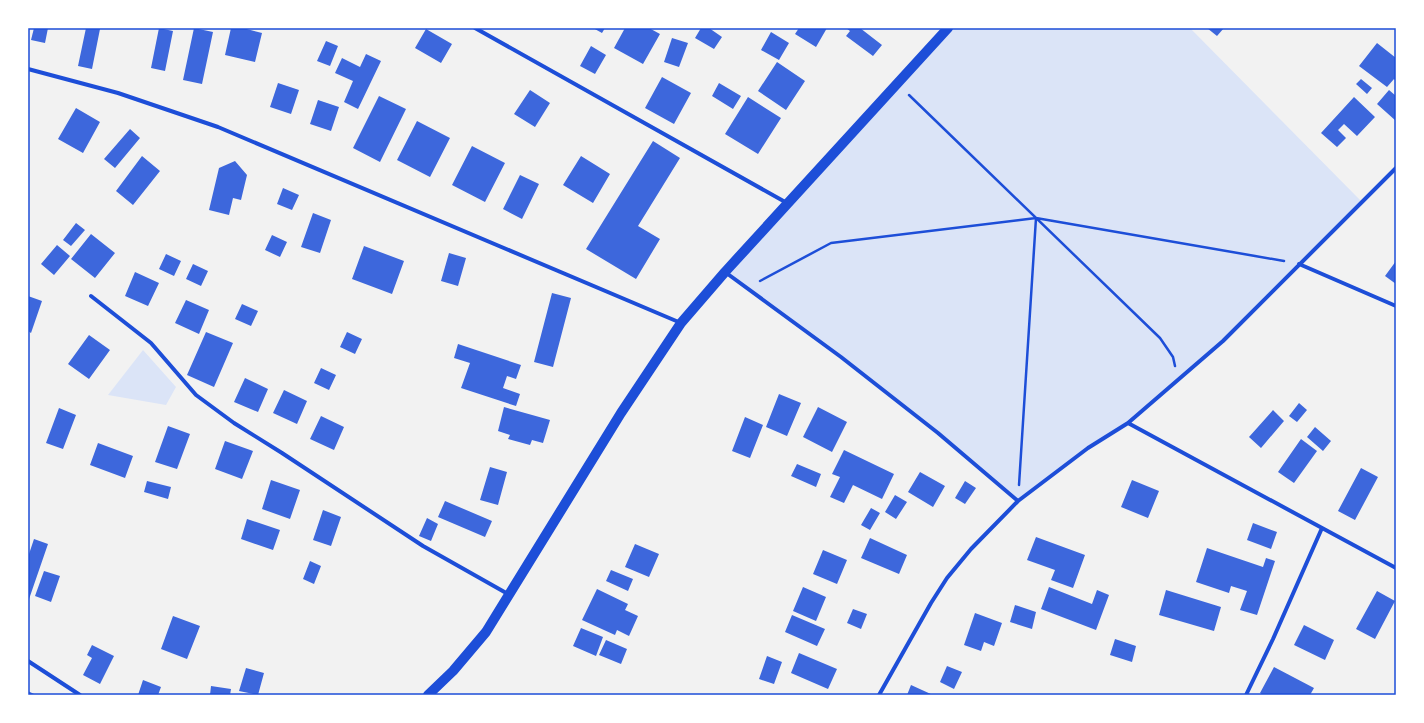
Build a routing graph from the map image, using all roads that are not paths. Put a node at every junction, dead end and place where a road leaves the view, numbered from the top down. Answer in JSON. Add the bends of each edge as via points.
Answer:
{"nodes":[{"id":1,"x":475,"y":28,"type":"edge"},
{"id":2,"x":948,"y":28,"type":"edge"},
{"id":3,"x":28,"y":70,"type":"edge"},
{"id":4,"x":1396,"y":168,"type":"edge"},
{"id":5,"x":787,"y":203,"type":"junction"},
{"id":6,"x":1299,"y":264,"type":"junction"},
{"id":7,"x":725,"y":272,"type":"junction"},
{"id":8,"x":91,"y":296,"type":"dead end"},
{"id":9,"x":1396,"y":306,"type":"edge"},
{"id":10,"x":681,"y":323,"type":"junction"},
{"id":11,"x":1128,"y":423,"type":"junction"},
{"id":12,"x":1018,"y":501,"type":"junction"},
{"id":13,"x":1322,"y":528,"type":"junction"},
{"id":14,"x":1396,"y":568,"type":"edge"},
{"id":15,"x":510,"y":595,"type":"junction"},
{"id":16,"x":28,"y":661,"type":"edge"},
{"id":17,"x":80,"y":695,"type":"edge"},
{"id":18,"x":428,"y":695,"type":"edge"},
{"id":19,"x":879,"y":695,"type":"edge"},
{"id":20,"x":1246,"y":695,"type":"edge"}],
"edges":[{"from":1,"to":5,"type":"street"},
{"from":2,"to":5,"type":"main road"},
{"from":3,"to":10,"type":"street","via":[[118,93],[218,127]]},
{"from":4,"to":6,"type":"street"},
{"from":5,"to":7,"type":"main road"},
{"from":6,"to":9,"type":"street"},
{"from":6,"to":11,"type":"street","via":[[1224,341]]},
{"from":7,"to":10,"type":"main road"},
{"from":7,"to":12,"type":"street","via":[[841,357],[938,433]]},
{"from":8,"to":15,"type":"street","via":[[151,343],[196,395],[234,423],[423,546]]},
{"from":10,"to":15,"type":"main road","via":[[621,413]]},
{"from":11,"to":12,"type":"street","via":[[1088,448]]},
{"from":11,"to":13,"type":"street"},
{"from":12,"to":19,"type":"street","via":[[971,549],[947,578]]},
{"from":13,"to":14,"type":"street"},
{"from":13,"to":20,"type":"street"},
{"from":15,"to":18,"type":"main road","via":[[486,632],[453,671]]},
{"from":16,"to":17,"type":"street"}]}
